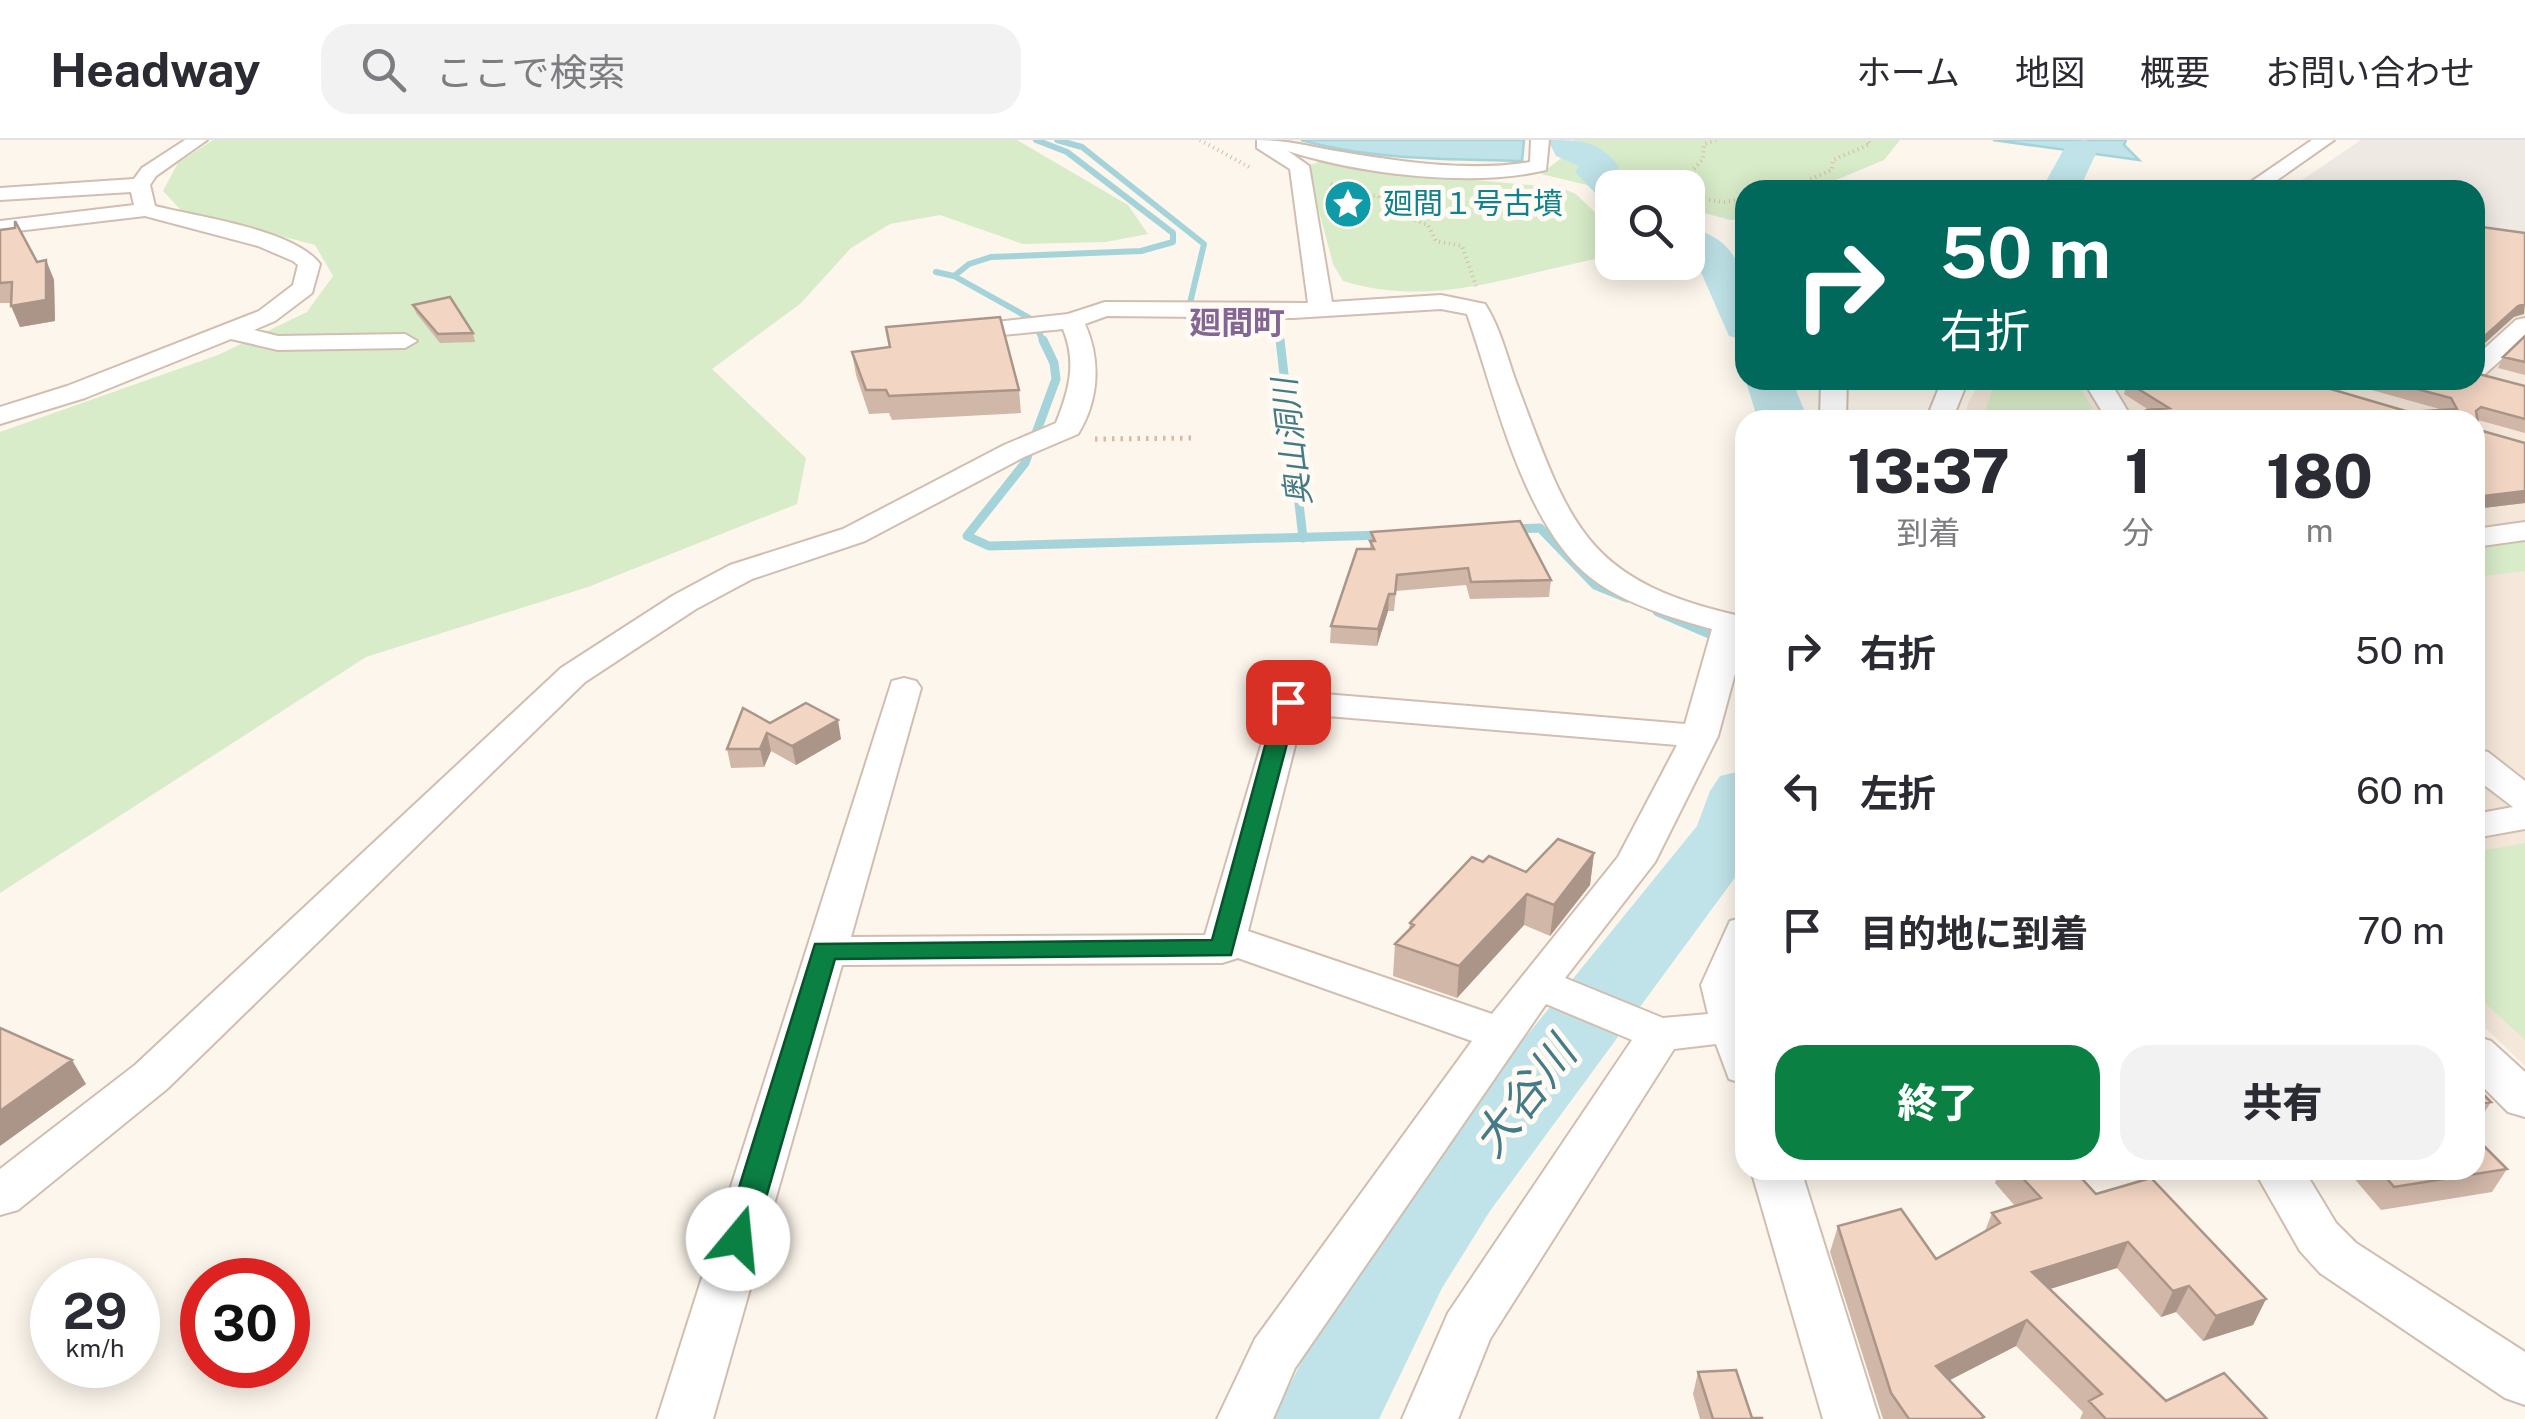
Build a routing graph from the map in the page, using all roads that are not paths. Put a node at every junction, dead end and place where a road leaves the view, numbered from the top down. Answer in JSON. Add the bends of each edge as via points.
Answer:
{"nodes":[{"id":1,"x":198,"y":140,"type":"edge"},
{"id":2,"x":1258,"y":140,"type":"edge"},
{"id":3,"x":1279,"y":140,"type":"edge"},
{"id":4,"x":1540,"y":140,"type":"edge"},
{"id":5,"x":2280,"y":143,"type":"dead end"},
{"id":6,"x":2319,"y":145,"type":"edge"},
{"id":7,"x":2265,"y":180,"type":"edge"},
{"id":8,"x":140,"y":186,"type":"junction"},
{"id":9,"x":0,"y":194,"type":"edge"},
{"id":10,"x":145,"y":210,"type":"junction"},
{"id":11,"x":0,"y":228,"type":"edge"},
{"id":12,"x":1321,"y":309,"type":"junction"},
{"id":13,"x":1048,"y":324,"type":"junction"},
{"id":14,"x":2525,"y":324,"type":"edge"},
{"id":15,"x":233,"y":332,"type":"junction"},
{"id":16,"x":932,"y":336,"type":"edge"},
{"id":17,"x":405,"y":340,"type":"dead end"},
{"id":18,"x":2485,"y":362,"type":"edge"},
{"id":19,"x":2485,"y":375,"type":"edge"},
{"id":20,"x":2508,"y":382,"type":"edge"},
{"id":21,"x":0,"y":416,"type":"edge"},
{"id":22,"x":2525,"y":531,"type":"edge"},
{"id":23,"x":2485,"y":537,"type":"edge"},
{"id":24,"x":1735,"y":625,"type":"edge"},
{"id":25,"x":1735,"y":632,"type":"edge"},
{"id":26,"x":904,"y":688,"type":"dead end"},
{"id":27,"x":1700,"y":736,"type":"junction"},
{"id":28,"x":2485,"y":768,"type":"edge"},
{"id":29,"x":2525,"y":799,"type":"edge"},
{"id":30,"x":2525,"y":817,"type":"edge"},
{"id":31,"x":2485,"y":824,"type":"edge"},
{"id":32,"x":1225,"y":938,"type":"junction"},
{"id":33,"x":824,"y":950,"type":"junction"},
{"id":34,"x":1735,"y":954,"type":"edge"},
{"id":35,"x":1537,"y":984,"type":"junction"},
{"id":36,"x":1735,"y":1032,"type":"edge"},
{"id":37,"x":1660,"y":1034,"type":"junction"},
{"id":38,"x":1504,"y":1036,"type":"junction"},
{"id":39,"x":1735,"y":1046,"type":"edge"},
{"id":40,"x":2485,"y":1062,"type":"edge"},
{"id":41,"x":2525,"y":1100,"type":"edge"},
{"id":42,"x":1779,"y":1180,"type":"edge"},
{"id":43,"x":2285,"y":1180,"type":"edge"},
{"id":44,"x":0,"y":1196,"type":"edge"},
{"id":45,"x":2525,"y":1381,"type":"edge"},
{"id":46,"x":684,"y":1419,"type":"edge"},
{"id":47,"x":1245,"y":1419,"type":"edge"},
{"id":48,"x":1430,"y":1419,"type":"edge"},
{"id":49,"x":1850,"y":1419,"type":"edge"}],
"edges":[{"from":1,"to":8,"type":"street","via":[[149,172]]},
{"from":2,"to":12,"type":"street","via":[[1299,166]]},
{"from":3,"to":4,"type":"street","via":[[1319,153],[1524,172],[1539,166]]},
{"from":5,"to":6,"type":"street"},
{"from":6,"to":7,"type":"street"},
{"from":8,"to":9,"type":"street"},
{"from":8,"to":10,"type":"street"},
{"from":10,"to":11,"type":"street"},
{"from":10,"to":15,"type":"street","via":[[276,245],[310,264],[304,288],[290,302]]},
{"from":12,"to":13,"type":"street","via":[[1105,309]]},
{"from":12,"to":24,"type":"street","via":[[1441,302],[1476,309],[1560,525],[1614,580]]},
{"from":13,"to":16,"type":"street"},
{"from":13,"to":44,"type":"street","via":[[1085,353],[1087,372],[1068,428],[854,535],[741,572],[573,675],[151,1077]]},
{"from":14,"to":18,"type":"street"},
{"from":15,"to":17,"type":"street","via":[[278,343]]},
{"from":15,"to":21,"type":"street"},
{"from":19,"to":20,"type":"street"},
{"from":22,"to":23,"type":"street"},
{"from":25,"to":27,"type":"street"},
{"from":26,"to":33,"type":"street"},
{"from":27,"to":32,"type":"street","via":[[1288,702]]},
{"from":27,"to":35,"type":"street","via":[[1635,862]]},
{"from":28,"to":29,"type":"street"},
{"from":30,"to":31,"type":"street"},
{"from":32,"to":33,"type":"street","via":[[1222,949]]},
{"from":32,"to":38,"type":"street"},
{"from":33,"to":46,"type":"street"},
{"from":34,"to":36,"type":"street","via":[[1722,985]]},
{"from":35,"to":37,"type":"street"},
{"from":35,"to":38,"type":"street"},
{"from":37,"to":39,"type":"street"},
{"from":37,"to":48,"type":"street","via":[[1467,1329]]},
{"from":38,"to":47,"type":"street","via":[[1274,1355]]},
{"from":40,"to":41,"type":"street"},
{"from":42,"to":49,"type":"street"},
{"from":43,"to":45,"type":"street","via":[[2338,1258]]}]}
